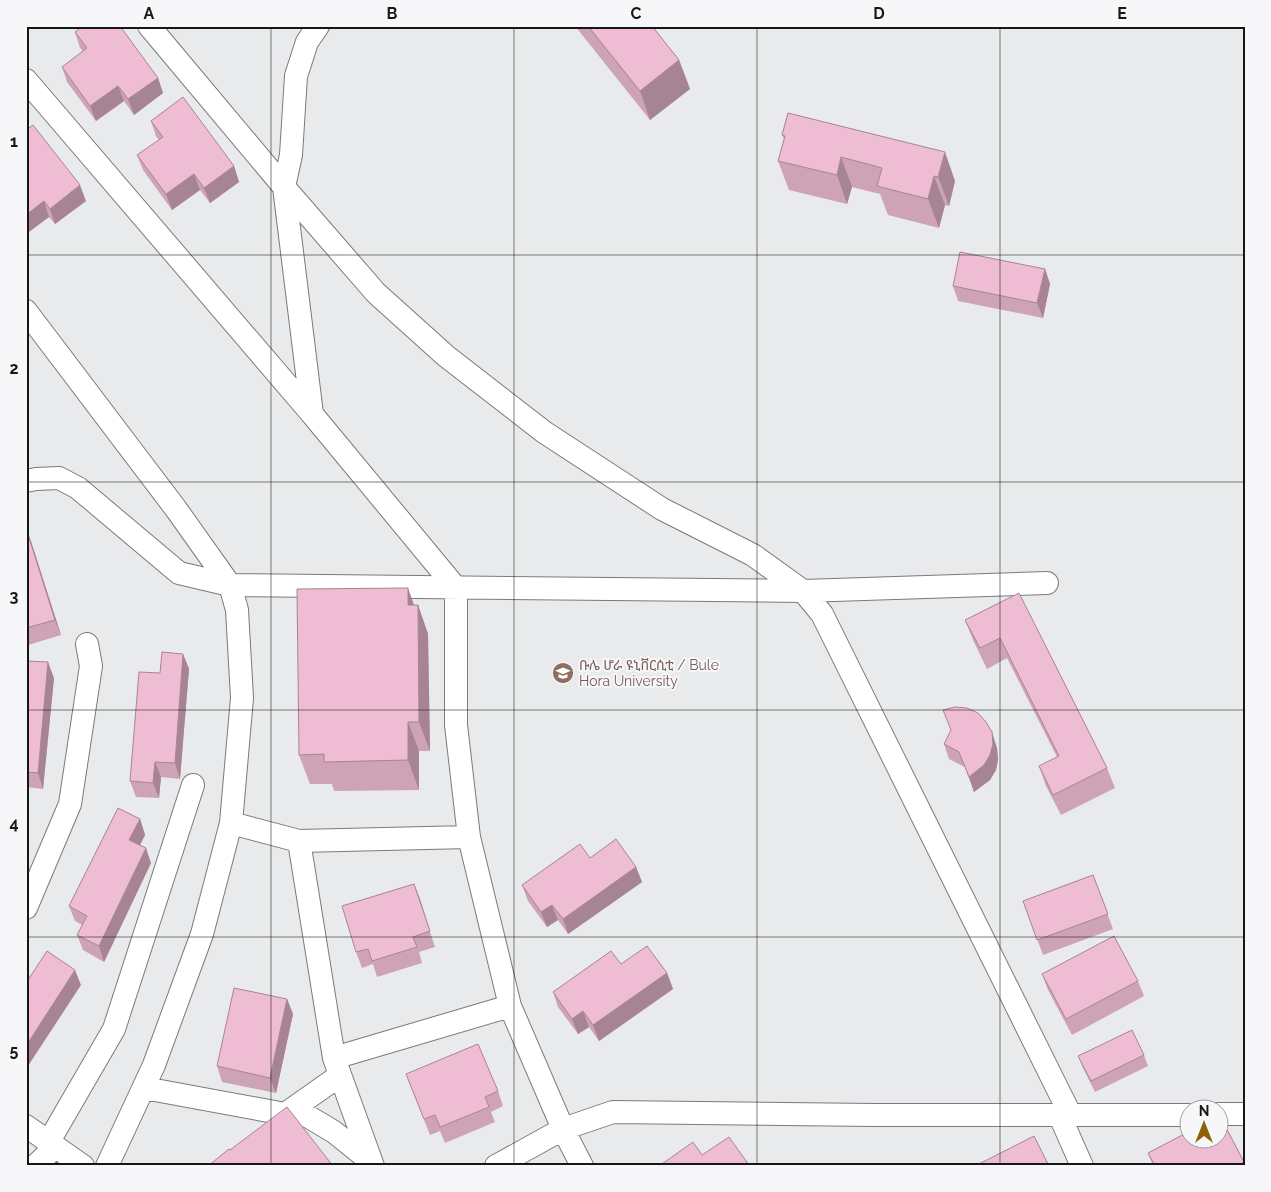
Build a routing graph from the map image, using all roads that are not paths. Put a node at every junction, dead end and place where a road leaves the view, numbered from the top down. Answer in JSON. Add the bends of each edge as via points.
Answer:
{"nodes":[{"id":1,"x":149,"y":26,"type":"edge"},
{"id":2,"x":318,"y":26,"type":"edge"},
{"id":3,"x":26,"y":80,"type":"edge"},
{"id":4,"x":284,"y":187,"type":"junction"},
{"id":5,"x":26,"y":311,"type":"edge"},
{"id":6,"x":312,"y":414,"type":"junction"},
{"id":7,"x":26,"y":481,"type":"edge"},
{"id":8,"x":1047,"y":583,"type":"dead end"},
{"id":9,"x":230,"y":585,"type":"junction"},
{"id":10,"x":456,"y":588,"type":"junction"},
{"id":11,"x":803,"y":591,"type":"junction"},
{"id":12,"x":87,"y":644,"type":"dead end"},
{"id":13,"x":194,"y":785,"type":"dead end"},
{"id":14,"x":231,"y":823,"type":"junction"},
{"id":15,"x":468,"y":838,"type":"junction"},
{"id":16,"x":299,"y":841,"type":"junction"},
{"id":17,"x":26,"y":908,"type":"edge"},
{"id":18,"x":510,"y":1006,"type":"junction"},
{"id":19,"x":337,"y":1067,"type":"junction"},
{"id":20,"x":144,"y":1088,"type":"junction"},
{"id":21,"x":290,"y":1111,"type":"junction"},
{"id":22,"x":1064,"y":1114,"type":"junction"},
{"id":23,"x":1228,"y":1114,"type":"edge"},
{"id":24,"x":1245,"y":1114,"type":"edge"},
{"id":25,"x":1178,"y":1115,"type":"edge"},
{"id":26,"x":26,"y":1126,"type":"edge"},
{"id":27,"x":563,"y":1129,"type":"junction"},
{"id":28,"x":262,"y":1131,"type":"edge"},
{"id":29,"x":52,"y":1145,"type":"junction"},
{"id":30,"x":371,"y":1163,"type":"edge"},
{"id":31,"x":34,"y":1166,"type":"edge"},
{"id":32,"x":83,"y":1166,"type":"edge"},
{"id":33,"x":107,"y":1166,"type":"edge"},
{"id":34,"x":496,"y":1166,"type":"edge"},
{"id":35,"x":582,"y":1166,"type":"edge"},
{"id":36,"x":1082,"y":1166,"type":"edge"}],
"edges":[{"from":1,"to":4,"type":"street"},
{"from":2,"to":4,"type":"street","via":[[307,42],[296,76],[291,155]]},
{"from":3,"to":6,"type":"street"},
{"from":4,"to":6,"type":"street"},
{"from":4,"to":11,"type":"street","via":[[376,293],[446,356],[552,437],[662,509],[754,555]]},
{"from":5,"to":9,"type":"street"},
{"from":6,"to":10,"type":"street"},
{"from":7,"to":9,"type":"street","via":[[59,478],[78,488],[179,573]]},
{"from":8,"to":11,"type":"street"},
{"from":9,"to":10,"type":"street"},
{"from":9,"to":14,"type":"street","via":[[237,610],[242,698]]},
{"from":10,"to":11,"type":"street"},
{"from":10,"to":15,"type":"street","via":[[456,725]]},
{"from":11,"to":22,"type":"street","via":[[822,614]]},
{"from":12,"to":17,"type":"street","via":[[91,666],[70,804]]},
{"from":13,"to":29,"type":"street","via":[[114,1029]]},
{"from":14,"to":16,"type":"street"},
{"from":14,"to":20,"type":"street","via":[[202,934]]},
{"from":15,"to":16,"type":"street"},
{"from":15,"to":18,"type":"street"},
{"from":16,"to":19,"type":"street"},
{"from":18,"to":19,"type":"street"},
{"from":18,"to":27,"type":"street"},
{"from":19,"to":21,"type":"street"},
{"from":19,"to":30,"type":"street"},
{"from":20,"to":21,"type":"street"},
{"from":20,"to":33,"type":"street"},
{"from":21,"to":28,"type":"street"},
{"from":21,"to":30,"type":"street","via":[[334,1132]]},
{"from":22,"to":25,"type":"street"},
{"from":22,"to":27,"type":"street","via":[[613,1112]]},
{"from":22,"to":36,"type":"street"},
{"from":23,"to":24,"type":"street"},
{"from":26,"to":29,"type":"street"},
{"from":27,"to":34,"type":"street"},
{"from":27,"to":35,"type":"street"},
{"from":29,"to":31,"type":"street"},
{"from":29,"to":32,"type":"street"}]}
